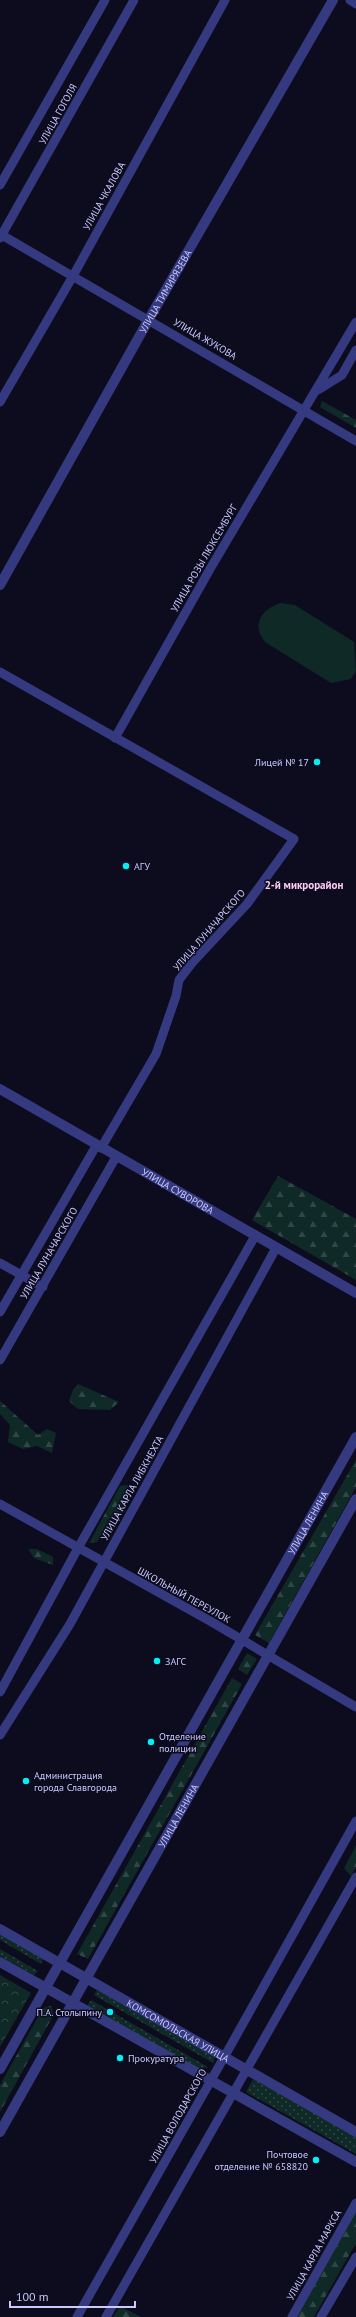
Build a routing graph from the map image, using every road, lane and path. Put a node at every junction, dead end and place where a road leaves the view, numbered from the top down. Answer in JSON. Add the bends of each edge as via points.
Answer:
{"nodes":[{"id":1,"x":105,"y":0,"type":"edge"},
{"id":2,"x":134,"y":0,"type":"edge"},
{"id":3,"x":225,"y":0,"type":"edge"},
{"id":4,"x":333,"y":0,"type":"edge"},
{"id":5,"x":350,"y":0,"type":"edge"},
{"id":6,"x":356,"y":4,"type":"edge"},
{"id":7,"x":0,"y":186,"type":"edge"},
{"id":8,"x":1,"y":236,"type":"edge"},
{"id":9,"x":73,"y":276,"type":"junction"},
{"id":10,"x":149,"y":319,"type":"junction"},
{"id":11,"x":356,"y":322,"type":"edge"},
{"id":12,"x":356,"y":350,"type":"edge"},
{"id":13,"x":316,"y":391,"type":"junction"},
{"id":14,"x":0,"y":402,"type":"edge"},
{"id":15,"x":305,"y":411,"type":"junction"},
{"id":16,"x":356,"y":441,"type":"edge"},
{"id":17,"x":0,"y":585,"type":"edge"},
{"id":18,"x":0,"y":672,"type":"edge"},
{"id":19,"x":115,"y":738,"type":"junction"},
{"id":20,"x":0,"y":1089,"type":"edge"},
{"id":21,"x":98,"y":1147,"type":"junction"},
{"id":22,"x":116,"y":1157,"type":"junction"},
{"id":23,"x":255,"y":1236,"type":"junction"},
{"id":24,"x":276,"y":1248,"type":"junction"},
{"id":25,"x":0,"y":1263,"type":"edge"},
{"id":26,"x":22,"y":1275,"type":"junction"},
{"id":27,"x":43,"y":1288,"type":"junction"},
{"id":28,"x":356,"y":1293,"type":"edge"},
{"id":29,"x":0,"y":1312,"type":"edge"},
{"id":30,"x":0,"y":1360,"type":"edge"},
{"id":31,"x":356,"y":1437,"type":"edge"},
{"id":32,"x":356,"y":1499,"type":"edge"},
{"id":33,"x":0,"y":1504,"type":"edge"},
{"id":34,"x":78,"y":1548,"type":"junction"},
{"id":35,"x":103,"y":1563,"type":"junction"},
{"id":36,"x":242,"y":1641,"type":"junction"},
{"id":37,"x":267,"y":1656,"type":"junction"},
{"id":38,"x":0,"y":1692,"type":"edge"},
{"id":39,"x":356,"y":1707,"type":"edge"},
{"id":40,"x":0,"y":1735,"type":"edge"},
{"id":41,"x":356,"y":1821,"type":"edge"},
{"id":42,"x":356,"y":1877,"type":"edge"},
{"id":43,"x":0,"y":1929,"type":"edge"},
{"id":44,"x":0,"y":1962,"type":"edge"},
{"id":45,"x":60,"y":1964,"type":"junction"},
{"id":46,"x":87,"y":1979,"type":"junction"},
{"id":47,"x":46,"y":1988,"type":"junction"},
{"id":48,"x":74,"y":2003,"type":"junction"},
{"id":49,"x":224,"y":2057,"type":"junction"},
{"id":50,"x":0,"y":2069,"type":"edge"},
{"id":51,"x":246,"y":2070,"type":"junction"},
{"id":52,"x":211,"y":2080,"type":"junction"},
{"id":53,"x":233,"y":2093,"type":"junction"},
{"id":54,"x":0,"y":2132,"type":"edge"},
{"id":55,"x":356,"y":2132,"type":"edge"},
{"id":56,"x":356,"y":2162,"type":"edge"},
{"id":57,"x":356,"y":2203,"type":"edge"},
{"id":58,"x":356,"y":2257,"type":"edge"},
{"id":59,"x":77,"y":2317,"type":"edge"},
{"id":60,"x":106,"y":2317,"type":"edge"},
{"id":61,"x":292,"y":2317,"type":"edge"},
{"id":62,"x":321,"y":2317,"type":"edge"}],
"edges":[{"from":1,"to":7,"type":"street"},
{"from":2,"to":8,"type":"street","name":"УЛИЦА ГОГОЛЯ"},
{"from":3,"to":9,"type":"street","name":"УЛИЦА ЧКАЛОВА"},
{"from":4,"to":10,"type":"street","name":"УЛИЦА ТИМИРЯЗЕВА"},
{"from":5,"to":6,"type":"street"},
{"from":8,"to":9,"type":"street","name":"УЛИЦА ЖУКОВА"},
{"from":9,"to":10,"type":"street","name":"УЛИЦА ЖУКОВА"},
{"from":9,"to":14,"type":"street","name":"УЛИЦА ЧКАЛОВА"},
{"from":10,"to":15,"type":"street","name":"УЛИЦА ЖУКОВА"},
{"from":10,"to":17,"type":"street","name":"УЛИЦА ТИМИРЯЗЕВА"},
{"from":11,"to":13,"type":"street","name":"УЛИЦА РОЗЫ ЛЮКСЕМБУРГ"},
{"from":12,"to":13,"type":"street","name":"УЛИЦА РОЗЫ ЛЮКСЕМБУРГ","via":[[342,375]]},
{"from":13,"to":15,"type":"street","name":"УЛИЦА РОЗЫ ЛЮКСЕМБУРГ"},
{"from":15,"to":16,"type":"street","name":"УЛИЦА ЖУКОВА"},
{"from":15,"to":19,"type":"street","name":"УЛИЦА РОЗЫ ЛЮКСЕМБУРГ","via":[[210,569]]},
{"from":18,"to":19,"type":"street"},
{"from":19,"to":21,"type":"street","name":"УЛИЦА ЛУНАЧАРСКОГО","via":[[294,839],[247,904],[179,980],[172,1010],[156,1054]]},
{"from":20,"to":21,"type":"street","name":"УЛИЦА СУВОРОВА"},
{"from":21,"to":22,"type":"street","name":"УЛИЦА СУВОРОВА"},
{"from":21,"to":26,"type":"street","name":"УЛИЦА ЛУНАЧАРСКОГО"},
{"from":22,"to":23,"type":"street","name":"УЛИЦА СУВОРОВА"},
{"from":22,"to":27,"type":"street","name":"УЛИЦА ЛУНАЧАРСКОГО"},
{"from":23,"to":24,"type":"street","name":"УЛИЦА СУВОРОВА"},
{"from":23,"to":34,"type":"street","name":"УЛИЦА КАРЛА ЛИБКНЕХТА"},
{"from":24,"to":28,"type":"street","name":"УЛИЦА СУВОРОВА"},
{"from":24,"to":35,"type":"street","name":"УЛИЦА КАРЛА ЛИБКНЕХТА"},
{"from":25,"to":26,"type":"street"},
{"from":26,"to":27,"type":"street"},
{"from":26,"to":29,"type":"street","name":"УЛИЦА ЛУНАЧАРСКОГО"},
{"from":27,"to":30,"type":"street","name":"УЛИЦА ЛУНАЧАРСКОГО"},
{"from":31,"to":36,"type":"street","name":"УЛИЦА ЛЕНИНА"},
{"from":32,"to":37,"type":"street","name":"УЛИЦА ЛЕНИНА"},
{"from":33,"to":34,"type":"street","name":"ШКОЛЬНЫЙ ПЕРЕУЛОК"},
{"from":34,"to":35,"type":"street","name":"ШКОЛЬНЫЙ ПЕРЕУЛОК"},
{"from":34,"to":38,"type":"street","name":"УЛИЦА КАРЛА ЛИБКНЕХТА"},
{"from":35,"to":36,"type":"street","name":"ШКОЛЬНЫЙ ПЕРЕУЛОК"},
{"from":35,"to":40,"type":"street","name":"УЛИЦА КАРЛА ЛИБКНЕХТА","via":[[44,1668]]},
{"from":36,"to":37,"type":"street","name":"ШКОЛЬНЫЙ ПЕРЕУЛОК"},
{"from":36,"to":45,"type":"street","name":"УЛИЦА ЛЕНИНА"},
{"from":37,"to":39,"type":"street","name":"ШКОЛЬНЫЙ ПЕРЕУЛОК"},
{"from":37,"to":46,"type":"street","name":"УЛИЦА ЛЕНИНА"},
{"from":41,"to":49,"type":"street","name":"УЛИЦА ВОЛОДАРСКОГО"},
{"from":42,"to":51,"type":"street"},
{"from":43,"to":45,"type":"street","name":"КОМСОМОЛЬСКАЯ УЛИЦА"},
{"from":44,"to":47,"type":"street"},
{"from":45,"to":46,"type":"street","name":"КОМСОМОЛЬСКАЯ УЛИЦА"},
{"from":45,"to":47,"type":"street","name":"УЛИЦА ЛЕНИНА"},
{"from":46,"to":48,"type":"street","name":"УЛИЦА ЛЕНИНА"},
{"from":46,"to":49,"type":"street","name":"КОМСОМОЛЬСКАЯ УЛИЦА"},
{"from":47,"to":48,"type":"street"},
{"from":47,"to":50,"type":"street","name":"УЛИЦА ЛЕНИНА"},
{"from":48,"to":52,"type":"street"},
{"from":48,"to":54,"type":"street","name":"УЛИЦА ЛЕНИНА"},
{"from":49,"to":51,"type":"street","name":"КОМСОМОЛЬСКАЯ УЛИЦА"},
{"from":49,"to":52,"type":"street","name":"УЛИЦА ВОЛОДАРСКОГО"},
{"from":51,"to":53,"type":"street"},
{"from":51,"to":55,"type":"street","name":"КОМСОМОЛЬСКАЯ УЛИЦА"},
{"from":52,"to":53,"type":"street"},
{"from":52,"to":59,"type":"street","name":"УЛИЦА ВОЛОДАРСКОГО"},
{"from":53,"to":56,"type":"street"},
{"from":53,"to":60,"type":"street"},
{"from":57,"to":61,"type":"street","name":"УЛИЦА КАРЛА МАРКСА"},
{"from":58,"to":62,"type":"street"}]}
